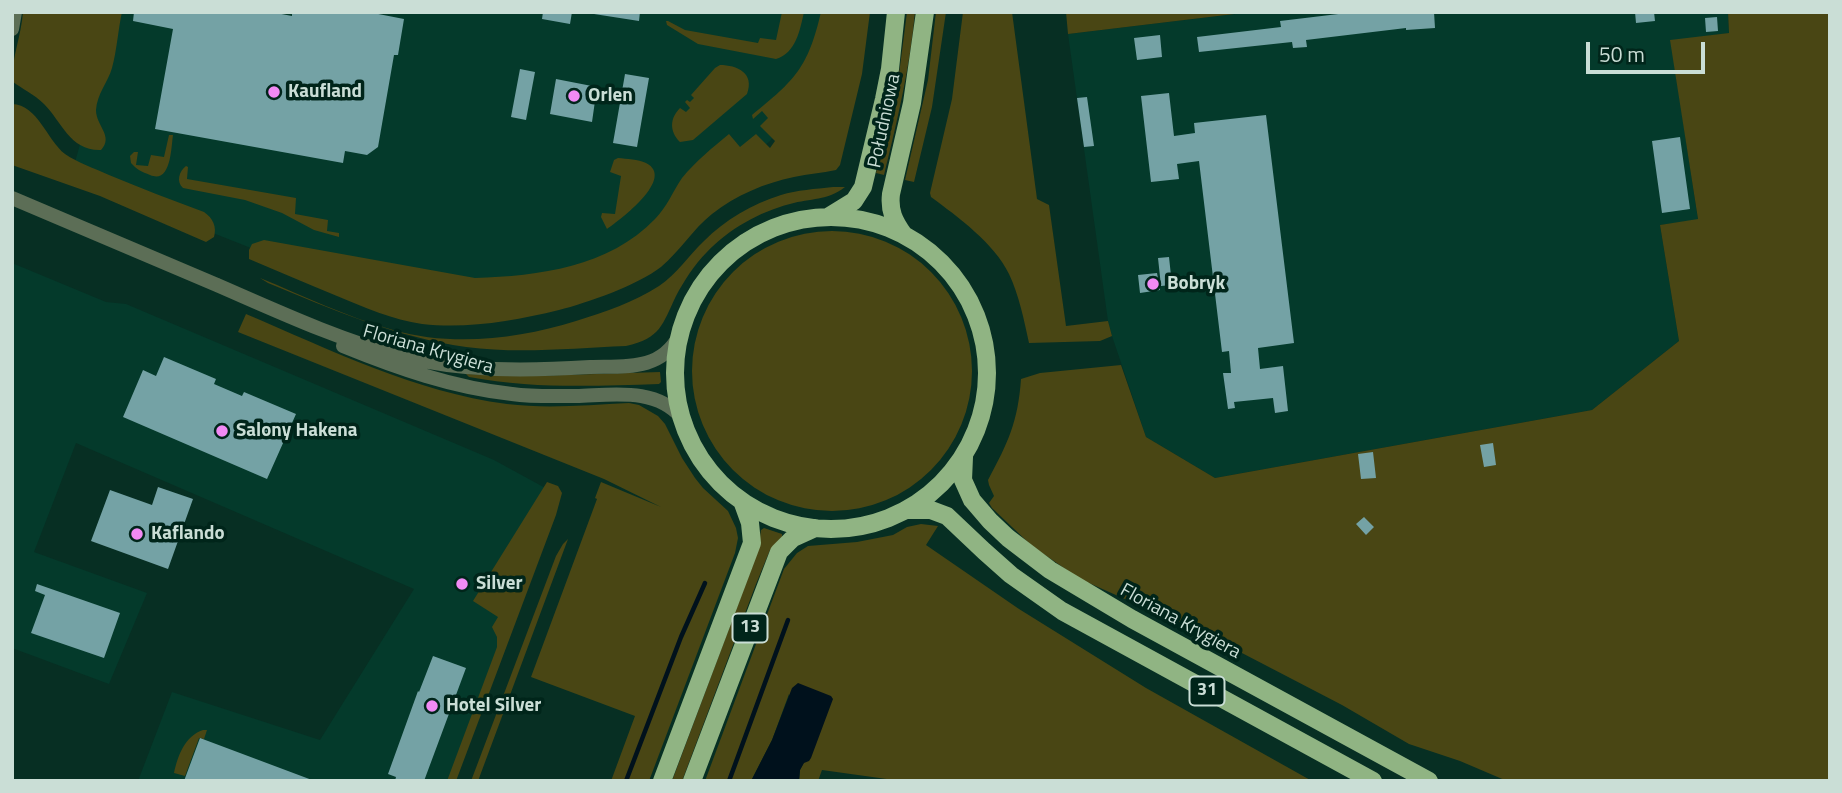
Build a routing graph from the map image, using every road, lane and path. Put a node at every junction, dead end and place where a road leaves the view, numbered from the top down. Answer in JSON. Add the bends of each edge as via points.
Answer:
{"nodes":[{"id":1,"x":15,"y":12,"type":"edge"},
{"id":2,"x":896,"y":12,"type":"edge"},
{"id":3,"x":925,"y":12,"type":"edge"},
{"id":4,"x":12,"y":29,"type":"edge"},
{"id":5,"x":12,"y":198,"type":"edge"},
{"id":6,"x":828,"y":217,"type":"junction"},
{"id":7,"x":904,"y":234,"type":"junction"},
{"id":8,"x":251,"y":300,"type":"junction"},
{"id":9,"x":679,"y":336,"type":"junction"},
{"id":10,"x":682,"y":418,"type":"junction"},
{"id":11,"x":965,"y":453,"type":"junction"},
{"id":12,"x":742,"y":501,"type":"junction"},
{"id":13,"x":904,"y":511,"type":"junction"},
{"id":14,"x":815,"y":528,"type":"junction"},
{"id":15,"x":662,"y":781,"type":"edge"},
{"id":16,"x":692,"y":781,"type":"edge"},
{"id":17,"x":1373,"y":781,"type":"edge"},
{"id":18,"x":1429,"y":781,"type":"edge"}],
"edges":[{"from":1,"to":4,"type":"street"},
{"from":2,"to":6,"type":"main road","name":"Południowa","number":"13","via":[[884,99],[863,187],[854,201]]},
{"from":3,"to":7,"type":"main road","name":"Południowa","via":[[912,103],[890,204]]},
{"from":5,"to":8,"type":"street","name":"Floriana Krygiera"},
{"from":6,"to":7,"type":"main road","via":[[867,221]]},
{"from":6,"to":9,"type":"main road","number":"13","via":[[777,227],[732,253],[698,292]]},
{"from":7,"to":11,"type":"main road","number":"13","via":[[954,276],[983,334],[985,399]]},
{"from":8,"to":9,"type":"street","name":"Floriana Krygiera","via":[[401,356],[468,367],[531,370],[639,365],[661,358]]},
{"from":8,"to":10,"type":"street","name":"Floriana Krygiera","via":[[302,330],[461,385],[531,396],[645,396],[663,402]]},
{"from":9,"to":10,"type":"main road","number":"13","via":[[675,379]]},
{"from":10,"to":12,"type":"main road","number":"13","via":[[705,464]]},
{"from":11,"to":13,"type":"main road","number":"13","via":[[936,489]]},
{"from":11,"to":18,"type":"main road","name":"Floriana Krygiera","number":"31","via":[[963,480],[972,500],[1008,538],[1050,570],[1121,614]]},
{"from":12,"to":14,"type":"main road","number":"13","via":[[777,519]]},
{"from":12,"to":15,"type":"main road","number":"13","via":[[752,543]]},
{"from":13,"to":14,"type":"main road","number":"13","via":[[867,525]]},
{"from":13,"to":17,"type":"main road","number":"31","via":[[931,510],[947,516],[1026,587],[1062,611]]},
{"from":14,"to":16,"type":"main road","number":"13","via":[[793,538],[779,552]]}]}
